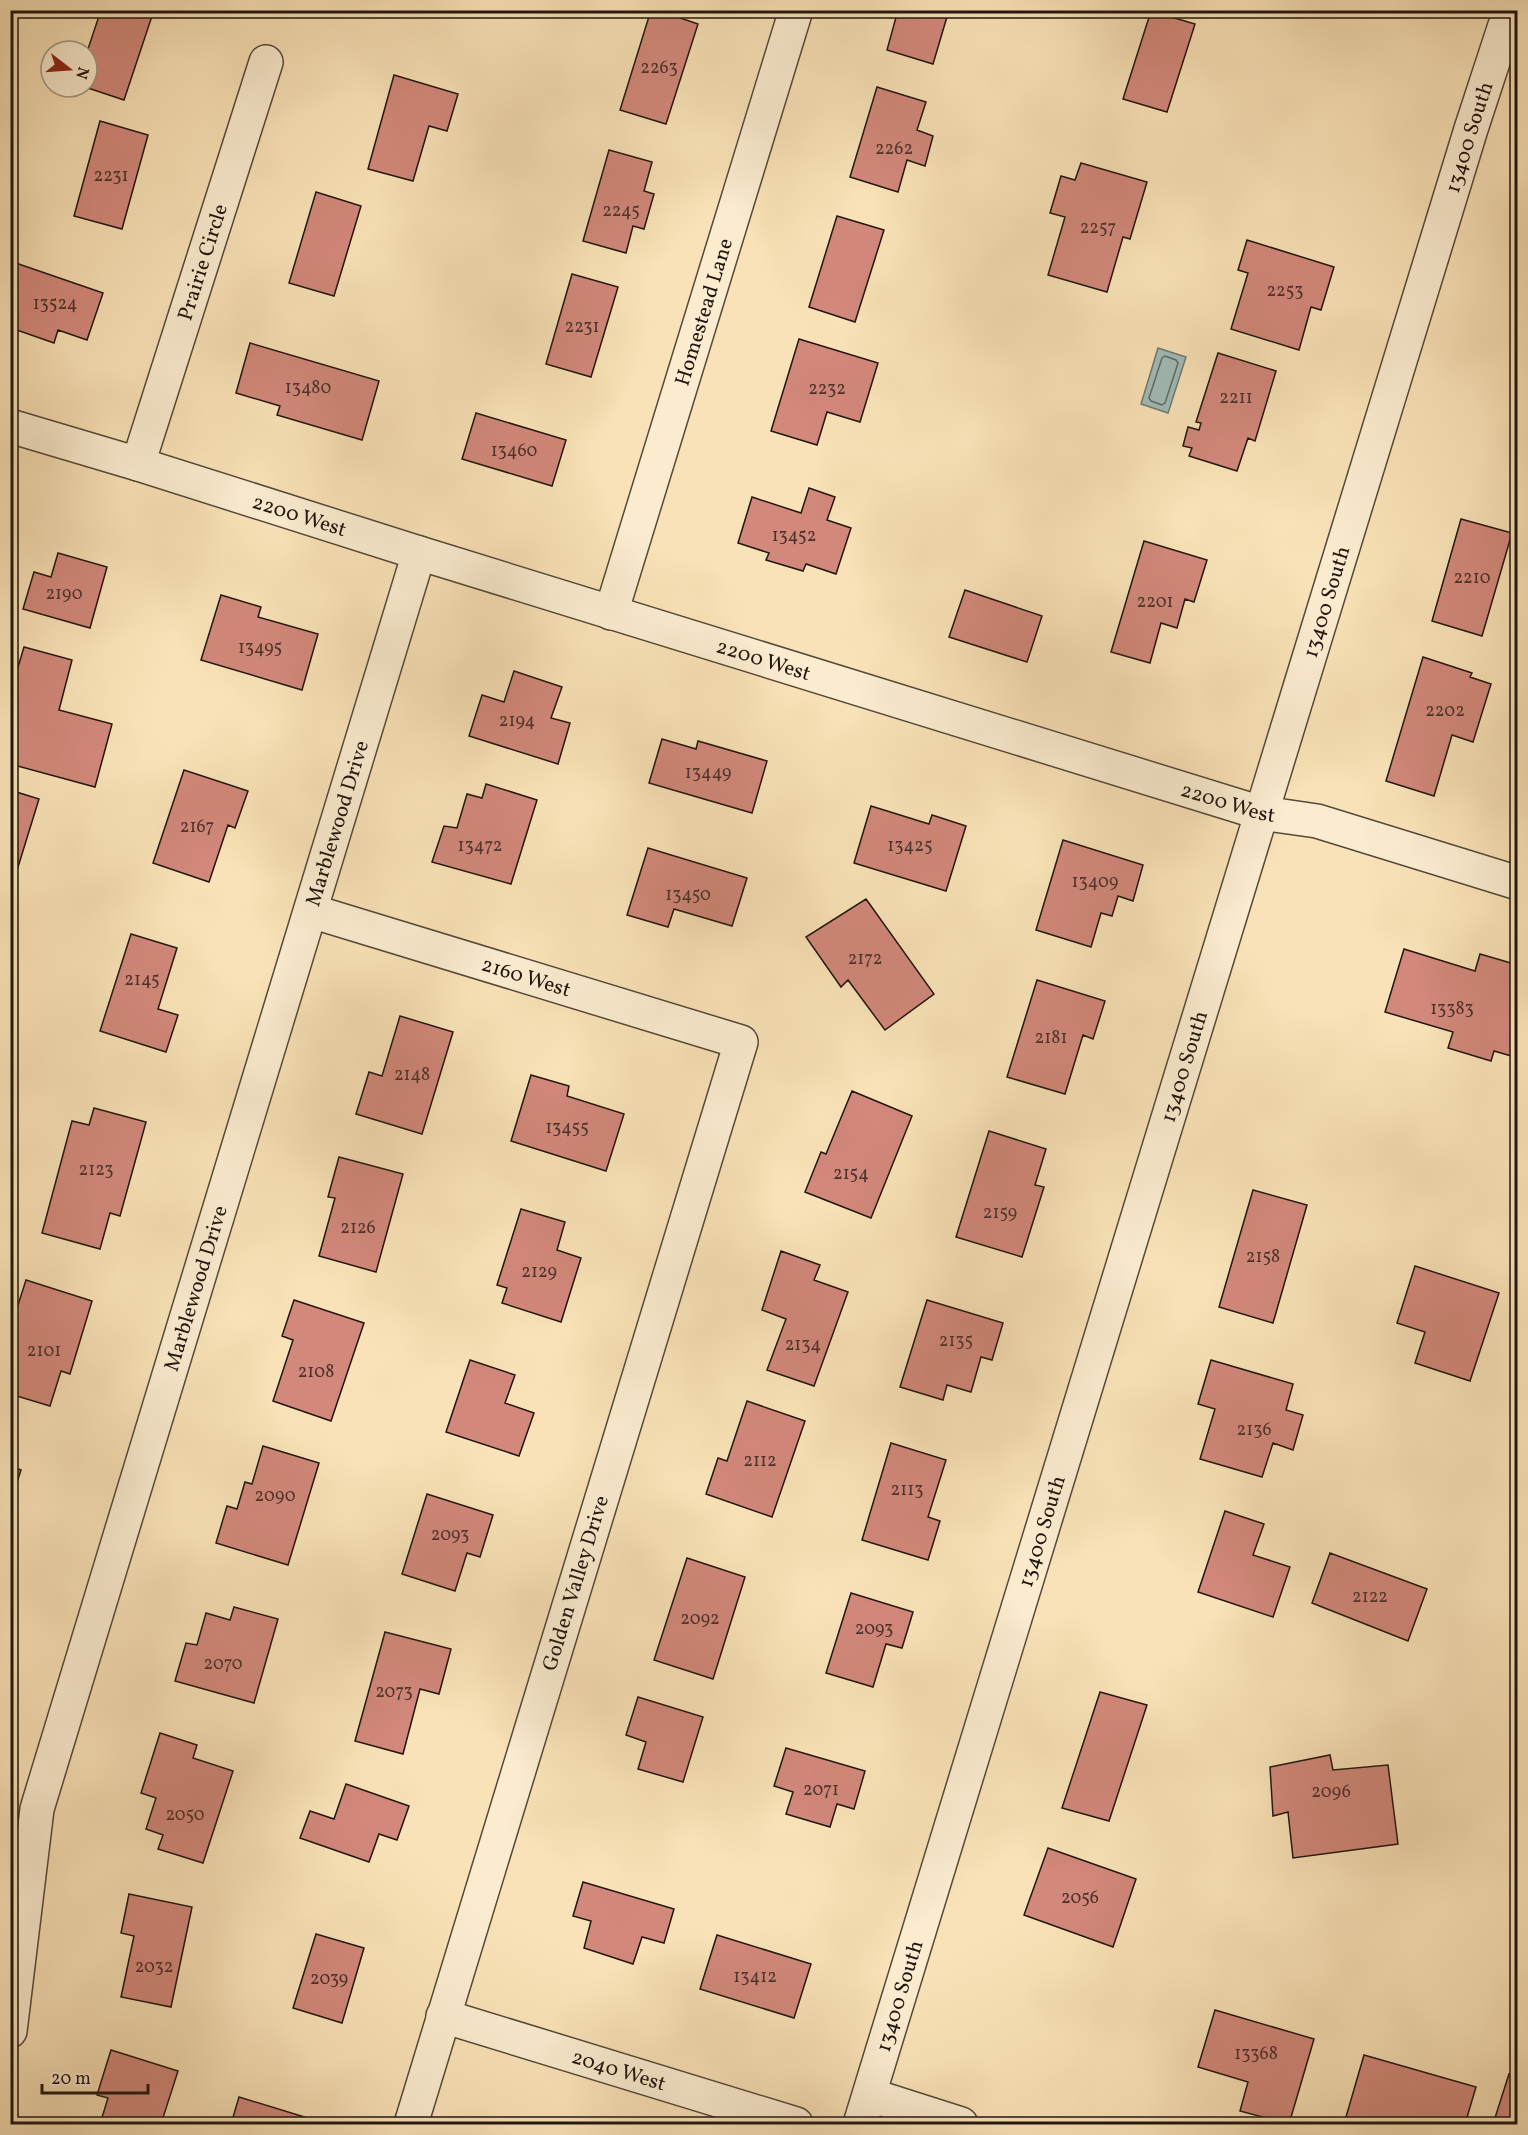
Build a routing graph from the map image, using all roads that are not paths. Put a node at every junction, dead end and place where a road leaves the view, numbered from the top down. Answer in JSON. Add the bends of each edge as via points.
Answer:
{"nodes":[{"id":1,"x":796,"y":10,"type":"edge"},
{"id":2,"x":1510,"y":10,"type":"edge"},
{"id":3,"x":266,"y":62,"type":"dead end"},
{"id":4,"x":10,"y":426,"type":"edge"},
{"id":5,"x":138,"y":464,"type":"junction"},
{"id":6,"x":419,"y":553,"type":"junction"},
{"id":7,"x":611,"y":613,"type":"junction"},
{"id":8,"x":1261,"y":813,"type":"junction"},
{"id":9,"x":1518,"y":883,"type":"edge"},
{"id":10,"x":311,"y":911,"type":"junction"},
{"id":11,"x":741,"y":1042,"type":"joint"},
{"id":12,"x":443,"y":2016,"type":"junction"},
{"id":13,"x":10,"y":2031,"type":"edge"},
{"id":14,"x":865,"y":2110,"type":"edge"},
{"id":15,"x":411,"y":2124,"type":"edge"},
{"id":16,"x":796,"y":2124,"type":"edge"},
{"id":17,"x":961,"y":2124,"type":"edge"}],
"edges":[{"from":1,"to":7,"type":"street","name":"Homestead Lane"},
{"from":2,"to":8,"type":"street","name":"13400 South"},
{"from":3,"to":5,"type":"street","name":"Prairie Circle"},
{"from":4,"to":5,"type":"street","name":"2200 West"},
{"from":5,"to":6,"type":"street","name":"2200 West"},
{"from":6,"to":7,"type":"street","name":"2200 West"},
{"from":6,"to":10,"type":"street","name":"Marblewood Drive"},
{"from":7,"to":8,"type":"street","name":"2200 West"},
{"from":8,"to":9,"type":"street","name":"2200 West","via":[[1317,821]]},
{"from":8,"to":14,"type":"street","name":"13400 South"},
{"from":10,"to":11,"type":"street","name":"2160 West"},
{"from":10,"to":13,"type":"street","name":"Marblewood Drive","via":[[37,1809]]},
{"from":11,"to":12,"type":"street","name":"Golden Valley Drive"},
{"from":12,"to":15,"type":"street","name":"Golden Valley Drive"},
{"from":12,"to":16,"type":"street","name":"2040 West"},
{"from":14,"to":17,"type":"street"}]}
